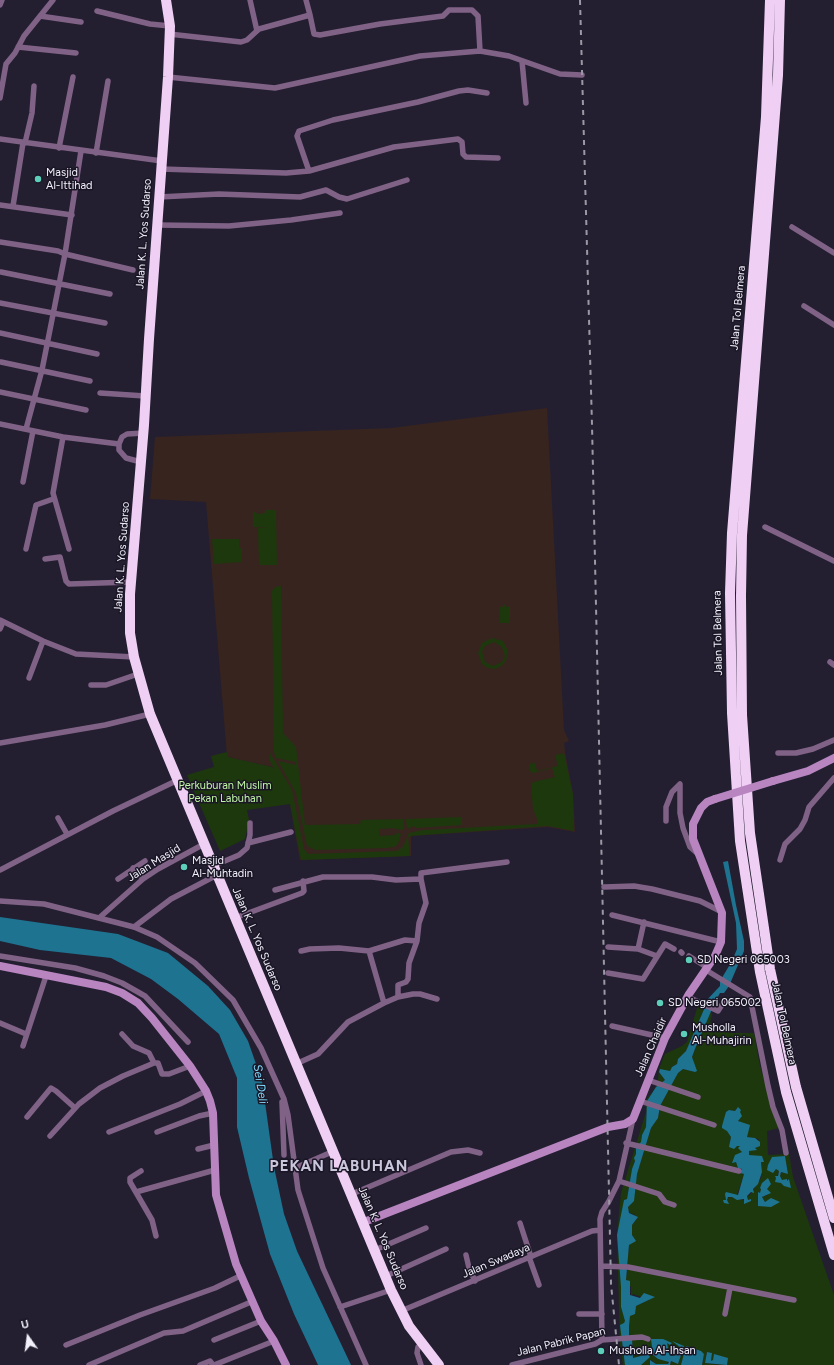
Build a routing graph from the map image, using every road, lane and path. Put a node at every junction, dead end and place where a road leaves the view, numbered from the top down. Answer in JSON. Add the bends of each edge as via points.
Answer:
{"nodes":[{"id":1,"x":2,"y":0,"type":"edge"},
{"id":2,"x":53,"y":0,"type":"edge"},
{"id":3,"x":166,"y":0,"type":"edge"},
{"id":4,"x":250,"y":0,"type":"edge"},
{"id":5,"x":306,"y":0,"type":"edge"},
{"id":6,"x":770,"y":0,"type":"edge"},
{"id":7,"x":780,"y":0,"type":"edge"},
{"id":8,"x":0,"y":5,"type":"edge"},
{"id":9,"x":97,"y":11,"type":"dead end"},
{"id":10,"x":310,"y":15,"type":"junction"},
{"id":11,"x":40,"y":16,"type":"junction"},
{"id":12,"x":81,"y":22,"type":"dead end"},
{"id":13,"x":169,"y":27,"type":"junction"},
{"id":14,"x":257,"y":31,"type":"junction"},
{"id":15,"x":18,"y":47,"type":"junction"},
{"id":16,"x":480,"y":51,"type":"junction"},
{"id":17,"x":76,"y":53,"type":"dead end"},
{"id":18,"x":522,"y":61,"type":"junction"},
{"id":19,"x":582,"y":75,"type":"dead end"},
{"id":20,"x":73,"y":77,"type":"dead end"},
{"id":21,"x":168,"y":77,"type":"junction"},
{"id":22,"x":108,"y":81,"type":"dead end"},
{"id":23,"x":34,"y":86,"type":"dead end"},
{"id":24,"x":487,"y":93,"type":"dead end"},
{"id":25,"x":0,"y":98,"type":"edge"},
{"id":26,"x":526,"y":103,"type":"dead end"},
{"id":27,"x":0,"y":139,"type":"edge"},
{"id":28,"x":24,"y":143,"type":"junction"},
{"id":29,"x":59,"y":148,"type":"junction"},
{"id":30,"x":81,"y":151,"type":"junction"},
{"id":31,"x":96,"y":153,"type":"junction"},
{"id":32,"x":498,"y":158,"type":"dead end"},
{"id":33,"x":161,"y":165,"type":"junction"},
{"id":34,"x":309,"y":171,"type":"junction"},
{"id":35,"x":407,"y":180,"type":"dead end"},
{"id":36,"x":159,"y":197,"type":"junction"},
{"id":37,"x":0,"y":205,"type":"edge"},
{"id":38,"x":13,"y":206,"type":"junction"},
{"id":39,"x":340,"y":213,"type":"dead end"},
{"id":40,"x":72,"y":215,"type":"junction"},
{"id":41,"x":157,"y":225,"type":"junction"},
{"id":42,"x":792,"y":227,"type":"dead end"},
{"id":43,"x":0,"y":242,"type":"edge"},
{"id":44,"x":834,"y":253,"type":"edge"},
{"id":45,"x":65,"y":254,"type":"junction"},
{"id":46,"x":133,"y":270,"type":"dead end"},
{"id":47,"x":1,"y":272,"type":"edge"},
{"id":48,"x":59,"y":285,"type":"junction"},
{"id":49,"x":110,"y":294,"type":"dead end"},
{"id":50,"x":0,"y":303,"type":"edge"},
{"id":51,"x":804,"y":306,"type":"dead end"},
{"id":52,"x":52,"y":313,"type":"junction"},
{"id":53,"x":105,"y":323,"type":"dead end"},
{"id":54,"x":834,"y":325,"type":"edge"},
{"id":55,"x":0,"y":333,"type":"edge"},
{"id":56,"x":46,"y":343,"type":"junction"},
{"id":57,"x":97,"y":354,"type":"dead end"},
{"id":58,"x":1,"y":362,"type":"dead end"},
{"id":59,"x":42,"y":370,"type":"junction"},
{"id":60,"x":90,"y":381,"type":"dead end"},
{"id":61,"x":0,"y":392,"type":"edge"},
{"id":62,"x":100,"y":393,"type":"dead end"},
{"id":63,"x":145,"y":396,"type":"junction"},
{"id":64,"x":33,"y":400,"type":"junction"},
{"id":65,"x":86,"y":410,"type":"dead end"},
{"id":66,"x":0,"y":424,"type":"edge"},
{"id":67,"x":26,"y":430,"type":"junction"},
{"id":68,"x":33,"y":431,"type":"junction"},
{"id":69,"x":144,"y":433,"type":"junction"},
{"id":70,"x":63,"y":437,"type":"junction"},
{"id":71,"x":119,"y":444,"type":"junction"},
{"id":72,"x":141,"y":462,"type":"junction"},
{"id":73,"x":23,"y":482,"type":"dead end"},
{"id":74,"x":53,"y":500,"type":"junction"},
{"id":75,"x":765,"y":527,"type":"dead end"},
{"id":76,"x":26,"y":549,"type":"dead end"},
{"id":77,"x":69,"y":550,"type":"dead end"},
{"id":78,"x":45,"y":559,"type":"dead end"},
{"id":79,"x":834,"y":561,"type":"edge"},
{"id":80,"x":131,"y":582,"type":"junction"},
{"id":81,"x":2,"y":621,"type":"edge"},
{"id":82,"x":0,"y":629,"type":"edge"},
{"id":83,"x":43,"y":641,"type":"junction"},
{"id":84,"x":134,"y":657,"type":"junction"},
{"id":85,"x":138,"y":674,"type":"junction"},
{"id":86,"x":29,"y":678,"type":"dead end"},
{"id":87,"x":91,"y":685,"type":"dead end"},
{"id":88,"x":150,"y":714,"type":"junction"},
{"id":89,"x":834,"y":740,"type":"edge"},
{"id":90,"x":0,"y":743,"type":"edge"},
{"id":91,"x":778,"y":753,"type":"dead end"},
{"id":92,"x":834,"y":758,"type":"edge"},
{"id":93,"x":834,"y":778,"type":"edge"},
{"id":94,"x":178,"y":780,"type":"junction"},
{"id":95,"x":58,"y":818,"type":"dead end"},
{"id":96,"x":666,"y":821,"type":"dead end"},
{"id":97,"x":250,"y":824,"type":"dead end"},
{"id":98,"x":291,"y":832,"type":"dead end"},
{"id":99,"x":67,"y":834,"type":"junction"},
{"id":100,"x":248,"y":843,"type":"junction"},
{"id":101,"x":204,"y":844,"type":"junction"},
{"id":102,"x":700,"y":855,"type":"junction"},
{"id":103,"x":780,"y":860,"type":"dead end"},
{"id":104,"x":145,"y":861,"type":"dead end"},
{"id":105,"x":507,"y":862,"type":"dead end"},
{"id":106,"x":133,"y":868,"type":"junction"},
{"id":107,"x":0,"y":870,"type":"edge"},
{"id":108,"x":215,"y":870,"type":"junction"},
{"id":109,"x":118,"y":879,"type":"dead end"},
{"id":110,"x":421,"y":879,"type":"junction"},
{"id":111,"x":143,"y":880,"type":"junction"},
{"id":112,"x":303,"y":881,"type":"junction"},
{"id":113,"x":604,"y":886,"type":"dead end"},
{"id":114,"x":274,"y":890,"type":"dead end"},
{"id":115,"x":0,"y":901,"type":"edge"},
{"id":116,"x":722,"y":912,"type":"junction"},
{"id":117,"x":612,"y":915,"type":"dead end"},
{"id":118,"x":99,"y":918,"type":"junction"},
{"id":119,"x":235,"y":918,"type":"junction"},
{"id":120,"x":644,"y":922,"type":"junction"},
{"id":121,"x":134,"y":926,"type":"junction"},
{"id":122,"x":417,"y":941,"type":"junction"},
{"id":123,"x":720,"y":942,"type":"junction"},
{"id":124,"x":608,"y":947,"type":"dead end"},
{"id":125,"x":638,"y":949,"type":"junction"},
{"id":126,"x":674,"y":949,"type":"dead end"},
{"id":127,"x":301,"y":951,"type":"dead end"},
{"id":128,"x":369,"y":951,"type":"junction"},
{"id":129,"x":0,"y":956,"type":"edge"},
{"id":130,"x":658,"y":956,"type":"junction"},
{"id":131,"x":689,"y":956,"type":"dead end"},
{"id":132,"x":0,"y":966,"type":"edge"},
{"id":133,"x":707,"y":969,"type":"junction"},
{"id":134,"x":608,"y":973,"type":"dead end"},
{"id":135,"x":46,"y":976,"type":"junction"},
{"id":136,"x":688,"y":997,"type":"junction"},
{"id":137,"x":398,"y":998,"type":"junction"},
{"id":138,"x":437,"y":999,"type":"dead end"},
{"id":139,"x":725,"y":1000,"type":"dead end"},
{"id":140,"x":384,"y":1003,"type":"junction"},
{"id":141,"x":0,"y":1023,"type":"edge"},
{"id":142,"x":612,"y":1026,"type":"dead end"},
{"id":143,"x":26,"y":1034,"type":"junction"},
{"id":144,"x":122,"y":1034,"type":"dead end"},
{"id":145,"x":665,"y":1038,"type":"junction"},
{"id":146,"x":188,"y":1042,"type":"dead end"},
{"id":147,"x":23,"y":1046,"type":"dead end"},
{"id":148,"x":154,"y":1063,"type":"junction"},
{"id":149,"x":298,"y":1064,"type":"junction"},
{"id":150,"x":190,"y":1066,"type":"junction"},
{"id":151,"x":648,"y":1080,"type":"junction"},
{"id":152,"x":206,"y":1091,"type":"junction"},
{"id":153,"x":281,"y":1092,"type":"junction"},
{"id":154,"x":698,"y":1097,"type":"dead end"},
{"id":155,"x":642,"y":1102,"type":"junction"},
{"id":156,"x":75,"y":1108,"type":"junction"},
{"id":157,"x":212,"y":1113,"type":"junction"},
{"id":158,"x":26,"y":1117,"type":"dead end"},
{"id":159,"x":633,"y":1119,"type":"junction"},
{"id":160,"x":714,"y":1125,"type":"dead end"},
{"id":161,"x":109,"y":1132,"type":"dead end"},
{"id":162,"x":157,"y":1132,"type":"dead end"},
{"id":163,"x":50,"y":1136,"type":"dead end"},
{"id":164,"x":626,"y":1143,"type":"junction"},
{"id":165,"x":214,"y":1145,"type":"junction"},
{"id":166,"x":198,"y":1149,"type":"dead end"},
{"id":167,"x":334,"y":1151,"type":"junction"},
{"id":168,"x":480,"y":1153,"type":"dead end"},
{"id":169,"x":786,"y":1154,"type":"dead end"},
{"id":170,"x":284,"y":1155,"type":"dead end"},
{"id":171,"x":295,"y":1168,"type":"junction"},
{"id":172,"x":215,"y":1170,"type":"junction"},
{"id":173,"x":141,"y":1171,"type":"dead end"},
{"id":174,"x":739,"y":1171,"type":"dead end"},
{"id":175,"x":618,"y":1181,"type":"junction"},
{"id":176,"x":136,"y":1192,"type":"junction"},
{"id":177,"x":352,"y":1194,"type":"junction"},
{"id":178,"x":674,"y":1206,"type":"dead end"},
{"id":179,"x":834,"y":1218,"type":"edge"},
{"id":180,"x":364,"y":1222,"type":"junction"},
{"id":181,"x":520,"y":1223,"type":"dead end"},
{"id":182,"x":426,"y":1228,"type":"dead end"},
{"id":183,"x":600,"y":1230,"type":"junction"},
{"id":184,"x":156,"y":1236,"type":"dead end"},
{"id":185,"x":446,"y":1249,"type":"dead end"},
{"id":186,"x":375,"y":1250,"type":"junction"},
{"id":187,"x":466,"y":1254,"type":"dead end"},
{"id":188,"x":834,"y":1255,"type":"edge"},
{"id":189,"x":530,"y":1257,"type":"junction"},
{"id":190,"x":601,"y":1266,"type":"junction"},
{"id":191,"x":240,"y":1276,"type":"junction"},
{"id":192,"x":386,"y":1276,"type":"junction"},
{"id":193,"x":475,"y":1281,"type":"junction"},
{"id":194,"x":539,"y":1285,"type":"dead end"},
{"id":195,"x":730,"y":1288,"type":"junction"},
{"id":196,"x":391,"y":1290,"type":"junction"},
{"id":197,"x":794,"y":1300,"type":"dead end"},
{"id":198,"x":251,"y":1302,"type":"junction"},
{"id":199,"x":340,"y":1307,"type":"junction"},
{"id":200,"x":401,"y":1311,"type":"junction"},
{"id":201,"x":579,"y":1314,"type":"dead end"},
{"id":202,"x":602,"y":1314,"type":"junction"},
{"id":203,"x":725,"y":1314,"type":"dead end"},
{"id":204,"x":261,"y":1321,"type":"junction"},
{"id":205,"x":648,"y":1338,"type":"dead end"},
{"id":206,"x":214,"y":1340,"type":"dead end"},
{"id":207,"x":602,"y":1340,"type":"junction"},
{"id":208,"x":274,"y":1341,"type":"junction"},
{"id":209,"x":422,"y":1344,"type":"junction"},
{"id":210,"x":66,"y":1346,"type":"dead end"},
{"id":211,"x":437,"y":1364,"type":"edge"},
{"id":212,"x":89,"y":1365,"type":"edge"},
{"id":213,"x":200,"y":1365,"type":"edge"},
{"id":214,"x":214,"y":1365,"type":"edge"},
{"id":215,"x":286,"y":1365,"type":"edge"},
{"id":216,"x":366,"y":1365,"type":"edge"},
{"id":217,"x":421,"y":1365,"type":"edge"},
{"id":218,"x":512,"y":1365,"type":"edge"}],
"edges":[{"from":1,"to":8,"type":"street"},
{"from":2,"to":11,"type":"street"},
{"from":3,"to":13,"type":"highway","name":"Jalan K. L. Yos Sudarso"},
{"from":4,"to":14,"type":"street"},
{"from":5,"to":10,"type":"street"},
{"from":6,"to":188,"type":"highway","name":"Jalan Tol Belmera","via":[[766,117],[732,533],[732,713],[740,841],[760,972],[786,1092]]},
{"from":7,"to":179,"type":"highway","name":"Jalan Tol Belmera","via":[[778,75],[742,535],[742,716],[750,833],[770,969],[796,1087]]},
{"from":9,"to":13,"type":"street"},
{"from":10,"to":14,"type":"street"},
{"from":10,"to":16,"type":"street","via":[[314,34],[320,35],[443,16],[449,10],[472,10],[478,16]]},
{"from":11,"to":12,"type":"street"},
{"from":11,"to":15,"type":"street"},
{"from":13,"to":14,"type":"street","via":[[241,42],[248,40]]},
{"from":13,"to":21,"type":"highway","name":"Jalan K. L. Yos Sudarso"},
{"from":15,"to":17,"type":"street"},
{"from":15,"to":25,"type":"street","via":[[4,68]]},
{"from":16,"to":18,"type":"street"},
{"from":16,"to":21,"type":"street","via":[[405,58],[275,88]]},
{"from":18,"to":19,"type":"street","via":[[560,74]]},
{"from":18,"to":26,"type":"street"},
{"from":20,"to":29,"type":"street"},
{"from":21,"to":33,"type":"highway","name":"Jalan K. L. Yos Sudarso"},
{"from":22,"to":31,"type":"street"},
{"from":23,"to":28,"type":"street","via":[[32,113]]},
{"from":24,"to":34,"type":"street","via":[[459,91],[333,120],[299,131],[297,136]]},
{"from":27,"to":28,"type":"street"},
{"from":28,"to":29,"type":"street"},
{"from":28,"to":38,"type":"street"},
{"from":29,"to":30,"type":"street"},
{"from":30,"to":31,"type":"street"},
{"from":30,"to":40,"type":"street"},
{"from":31,"to":33,"type":"street"},
{"from":32,"to":34,"type":"street","via":[[466,157],[462,154],[462,142],[458,138],[394,147]]},
{"from":33,"to":34,"type":"street","via":[[286,173]]},
{"from":33,"to":36,"type":"highway","name":"Jalan K. L. Yos Sudarso"},
{"from":35,"to":36,"type":"street","via":[[347,199],[326,190],[300,197],[219,194]]},
{"from":36,"to":41,"type":"highway","name":"Jalan K. L. Yos Sudarso"},
{"from":37,"to":38,"type":"street"},
{"from":38,"to":40,"type":"street"},
{"from":39,"to":41,"type":"street","via":[[229,226]]},
{"from":40,"to":45,"type":"street"},
{"from":41,"to":63,"type":"highway","name":"Jalan K. L. Yos Sudarso"},
{"from":42,"to":44,"type":"street"},
{"from":43,"to":45,"type":"street"},
{"from":45,"to":46,"type":"street"},
{"from":45,"to":48,"type":"street"},
{"from":47,"to":48,"type":"street"},
{"from":48,"to":49,"type":"street"},
{"from":48,"to":52,"type":"street"},
{"from":50,"to":52,"type":"street"},
{"from":51,"to":54,"type":"street"},
{"from":52,"to":53,"type":"street"},
{"from":52,"to":56,"type":"street"},
{"from":55,"to":56,"type":"street"},
{"from":56,"to":57,"type":"street"},
{"from":56,"to":59,"type":"street"},
{"from":58,"to":59,"type":"street"},
{"from":59,"to":60,"type":"street"},
{"from":59,"to":64,"type":"street"},
{"from":61,"to":64,"type":"street"},
{"from":62,"to":63,"type":"street"},
{"from":63,"to":69,"type":"highway","name":"Jalan K. L. Yos Sudarso"},
{"from":64,"to":65,"type":"street"},
{"from":64,"to":67,"type":"street"},
{"from":66,"to":67,"type":"street"},
{"from":67,"to":68,"type":"street"},
{"from":68,"to":70,"type":"street"},
{"from":68,"to":73,"type":"street"},
{"from":69,"to":71,"type":"street","via":[[127,434],[122,437]]},
{"from":69,"to":72,"type":"highway","name":"Jalan K. L. Yos Sudarso"},
{"from":70,"to":71,"type":"street"},
{"from":70,"to":74,"type":"street"},
{"from":71,"to":72,"type":"street","via":[[119,450],[126,458]]},
{"from":72,"to":80,"type":"highway","name":"Jalan K. L. Yos Sudarso"},
{"from":74,"to":76,"type":"street","via":[[36,505]]},
{"from":74,"to":77,"type":"street"},
{"from":75,"to":79,"type":"street"},
{"from":78,"to":80,"type":"street","via":[[60,557],[69,584]]},
{"from":80,"to":84,"type":"highway","name":"Jalan K. L. Yos Sudarso","via":[[130,619]]},
{"from":81,"to":82,"type":"street"},
{"from":81,"to":83,"type":"street"},
{"from":83,"to":84,"type":"street","via":[[84,656]]},
{"from":83,"to":86,"type":"street"},
{"from":84,"to":85,"type":"highway","name":"Jalan K. L. Yos Sudarso"},
{"from":85,"to":87,"type":"street","via":[[106,685]]},
{"from":85,"to":88,"type":"highway","name":"Jalan K. L. Yos Sudarso"},
{"from":88,"to":90,"type":"street","via":[[105,725]]},
{"from":88,"to":94,"type":"highway","name":"Jalan K. L. Yos Sudarso"},
{"from":89,"to":91,"type":"street","via":[[802,751]]},
{"from":92,"to":102,"type":"street","name":"Jalan Chaidir","bridge":true,"via":[[808,771],[715,799],[701,808],[693,824],[694,839]]},
{"from":93,"to":103,"type":"street","via":[[810,805],[800,829],[785,844]]},
{"from":94,"to":99,"type":"street"},
{"from":94,"to":101,"type":"highway","name":"Jalan K. L. Yos Sudarso"},
{"from":95,"to":99,"type":"street"},
{"from":96,"to":102,"type":"street","via":[[666,807],[672,792],[680,784],[683,828],[690,847]]},
{"from":97,"to":100,"type":"street"},
{"from":98,"to":100,"type":"street"},
{"from":99,"to":107,"type":"street"},
{"from":100,"to":108,"type":"street","via":[[247,848],[239,855]]},
{"from":101,"to":108,"type":"highway","name":"Jalan K. L. Yos Sudarso"},
{"from":101,"to":111,"type":"street","name":"Jalan Masjid"},
{"from":102,"to":116,"type":"street","name":"Jalan Chaidir"},
{"from":104,"to":106,"type":"street"},
{"from":105,"to":110,"type":"street","via":[[423,872]]},
{"from":106,"to":109,"type":"street"},
{"from":106,"to":111,"type":"street"},
{"from":108,"to":119,"type":"highway","name":"Jalan K. L. Yos Sudarso"},
{"from":108,"to":121,"type":"street"},
{"from":110,"to":112,"type":"street","via":[[334,877]]},
{"from":110,"to":122,"type":"street","via":[[426,903],[419,923]]},
{"from":111,"to":118,"type":"street","name":"Jalan Masjid"},
{"from":112,"to":114,"type":"street"},
{"from":112,"to":119,"type":"street","via":[[302,893]]},
{"from":113,"to":116,"type":"street","via":[[652,889],[700,901]]},
{"from":115,"to":118,"type":"street","via":[[44,904]]},
{"from":116,"to":123,"type":"street","name":"Jalan Chaidir"},
{"from":117,"to":120,"type":"street"},
{"from":118,"to":121,"type":"street"},
{"from":119,"to":149,"type":"highway","name":"Jalan K. L. Yos Sudarso"},
{"from":120,"to":123,"type":"street"},
{"from":120,"to":125,"type":"street"},
{"from":121,"to":153,"type":"street","via":[[157,937],[195,963],[228,995],[261,1048]]},
{"from":122,"to":128,"type":"street","via":[[405,940]]},
{"from":122,"to":137,"type":"street","via":[[409,963],[408,980],[398,985]]},
{"from":123,"to":133,"type":"street","name":"Jalan Chaidir"},
{"from":124,"to":125,"type":"street"},
{"from":125,"to":130,"type":"street"},
{"from":126,"to":130,"type":"street","via":[[665,944]]},
{"from":127,"to":128,"type":"street","via":[[339,948]]},
{"from":128,"to":140,"type":"street"},
{"from":129,"to":146,"type":"street","via":[[75,968],[122,983],[145,996]]},
{"from":130,"to":134,"type":"street","via":[[643,978]]},
{"from":131,"to":133,"type":"street"},
{"from":132,"to":135,"type":"street"},
{"from":133,"to":136,"type":"street","name":"Jalan Chaidir"},
{"from":133,"to":169,"type":"street","via":[[750,997],[768,1086],[782,1130]]},
{"from":135,"to":143,"type":"street"},
{"from":135,"to":150,"type":"street","via":[[106,987],[138,1003]]},
{"from":136,"to":139,"type":"street","via":[[718,1011]]},
{"from":136,"to":145,"type":"street","name":"Jalan Chaidir"},
{"from":137,"to":138,"type":"street","via":[[420,994]]},
{"from":137,"to":140,"type":"street"},
{"from":140,"to":149,"type":"street","via":[[348,1022],[318,1054]]},
{"from":141,"to":143,"type":"street"},
{"from":142,"to":145,"type":"street"},
{"from":143,"to":147,"type":"street"},
{"from":144,"to":148,"type":"street","via":[[133,1046],[149,1053]]},
{"from":145,"to":151,"type":"street","name":"Jalan Chaidir"},
{"from":148,"to":150,"type":"street","via":[[158,1063],[162,1074]]},
{"from":148,"to":156,"type":"street","via":[[100,1088]]},
{"from":149,"to":167,"type":"highway","name":"Jalan K. L. Yos Sudarso"},
{"from":150,"to":152,"type":"street"},
{"from":151,"to":154,"type":"street"},
{"from":151,"to":155,"type":"street","name":"Jalan Chaidir"},
{"from":152,"to":157,"type":"street"},
{"from":152,"to":161,"type":"street"},
{"from":153,"to":170,"type":"street"},
{"from":153,"to":171,"type":"street","via":[[288,1115]]},
{"from":155,"to":159,"type":"street","name":"Jalan Chaidir"},
{"from":155,"to":160,"type":"street"},
{"from":156,"to":158,"type":"street","via":[[51,1088]]},
{"from":156,"to":163,"type":"street"},
{"from":157,"to":162,"type":"street"},
{"from":157,"to":165,"type":"street"},
{"from":159,"to":164,"type":"street"},
{"from":159,"to":180,"type":"street"},
{"from":164,"to":174,"type":"street"},
{"from":164,"to":175,"type":"street"},
{"from":165,"to":166,"type":"street"},
{"from":165,"to":172,"type":"street"},
{"from":167,"to":171,"type":"street"},
{"from":167,"to":177,"type":"highway","name":"Jalan K. L. Yos Sudarso"},
{"from":168,"to":177,"type":"street","via":[[468,1150],[451,1152]]},
{"from":171,"to":199,"type":"street","via":[[298,1190],[320,1261]]},
{"from":172,"to":176,"type":"street"},
{"from":172,"to":191,"type":"street","via":[[218,1205]]},
{"from":173,"to":176,"type":"street","via":[[130,1178]]},
{"from":175,"to":178,"type":"street","via":[[659,1194],[665,1202]]},
{"from":175,"to":183,"type":"street","via":[[610,1201],[602,1212]]},
{"from":176,"to":184,"type":"street","via":[[152,1220]]},
{"from":177,"to":180,"type":"highway","name":"Jalan K. L. Yos Sudarso"},
{"from":180,"to":186,"type":"highway","name":"Jalan K. L. Yos Sudarso"},
{"from":181,"to":189,"type":"street"},
{"from":182,"to":186,"type":"street"},
{"from":183,"to":189,"type":"street","name":"Jalan Swadaya"},
{"from":183,"to":190,"type":"street"},
{"from":185,"to":192,"type":"street"},
{"from":186,"to":192,"type":"highway","name":"Jalan K. L. Yos Sudarso"},
{"from":187,"to":193,"type":"street"},
{"from":189,"to":193,"type":"street","name":"Jalan Swadaya"},
{"from":189,"to":194,"type":"street"},
{"from":190,"to":195,"type":"street","via":[[628,1267]]},
{"from":190,"to":202,"type":"street"},
{"from":191,"to":198,"type":"street"},
{"from":191,"to":210,"type":"street"},
{"from":192,"to":196,"type":"highway","name":"Jalan K. L. Yos Sudarso"},
{"from":193,"to":200,"type":"street","name":"Jalan Swadaya"},
{"from":195,"to":197,"type":"street"},
{"from":195,"to":203,"type":"street"},
{"from":196,"to":199,"type":"street"},
{"from":196,"to":200,"type":"highway","name":"Jalan K. L. Yos Sudarso"},
{"from":198,"to":204,"type":"street"},
{"from":198,"to":212,"type":"street","via":[[183,1331],[164,1333]]},
{"from":199,"to":216,"type":"street"},
{"from":200,"to":209,"type":"highway","name":"Jalan K. L. Yos Sudarso"},
{"from":201,"to":202,"type":"street"},
{"from":202,"to":207,"type":"street"},
{"from":204,"to":206,"type":"street"},
{"from":204,"to":208,"type":"street"},
{"from":205,"to":207,"type":"street","name":"Jalan Pabrik Papan"},
{"from":207,"to":218,"type":"street","name":"Jalan Pabrik Papan"},
{"from":208,"to":214,"type":"street"},
{"from":208,"to":215,"type":"street"},
{"from":209,"to":211,"type":"highway","name":"Jalan K. L. Yos Sudarso"},
{"from":209,"to":217,"type":"street","via":[[418,1347]]},
{"from":213,"to":214,"type":"street","via":[[210,1361]]}]}
